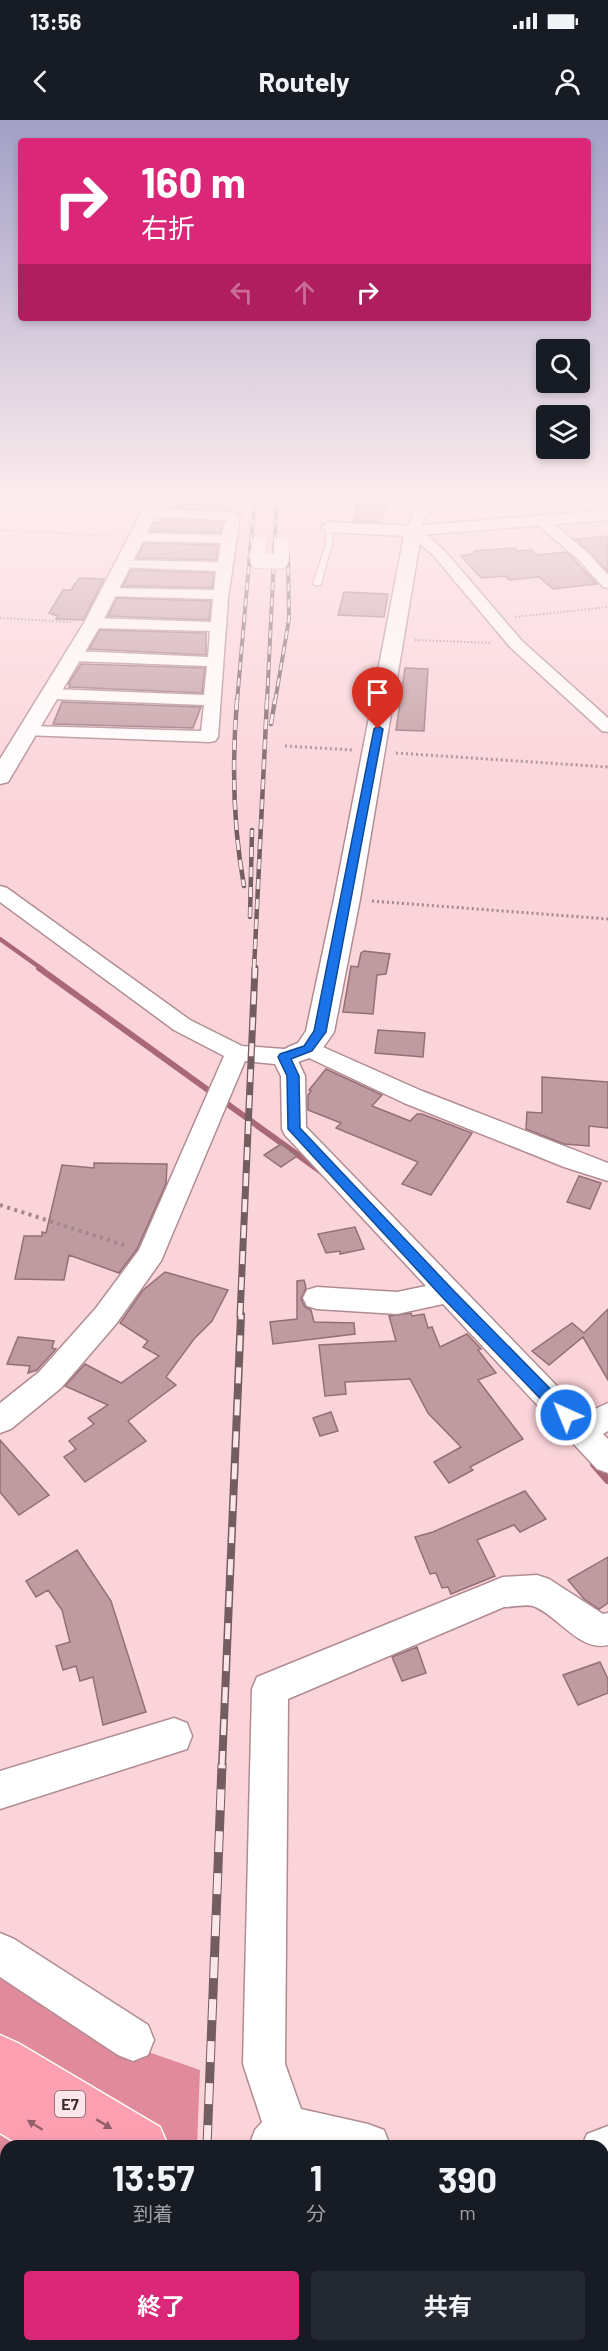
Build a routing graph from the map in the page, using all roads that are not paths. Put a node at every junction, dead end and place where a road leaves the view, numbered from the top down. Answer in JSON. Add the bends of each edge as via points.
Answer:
{"nodes":[{"id":1,"x":105,"y":599,"type":"edge"},
{"id":2,"x":221,"y":599,"type":"edge"},
{"id":3,"x":401,"y":599,"type":"edge"},
{"id":4,"x":477,"y":599,"type":"edge"},
{"id":5,"x":93,"y":623,"type":"junction"},
{"id":6,"x":218,"y":627,"type":"junction"},
{"id":7,"x":74,"y":657,"type":"junction"},
{"id":8,"x":216,"y":662,"type":"junction"},
{"id":9,"x":52,"y":694,"type":"junction"},
{"id":10,"x":213,"y":700,"type":"junction"},
{"id":11,"x":608,"y":727,"type":"edge"},
{"id":12,"x":30,"y":731,"type":"junction"},
{"id":13,"x":0,"y":777,"type":"edge"},
{"id":14,"x":0,"y":892,"type":"edge"},
{"id":15,"x":237,"y":1053,"type":"junction"},
{"id":16,"x":297,"y":1053,"type":"junction"},
{"id":17,"x":608,"y":1172,"type":"edge"},
{"id":18,"x":447,"y":1293,"type":"junction"},
{"id":19,"x":317,"y":1298,"type":"dead end"},
{"id":20,"x":608,"y":1416,"type":"edge"},
{"id":21,"x":0,"y":1420,"type":"edge"},
{"id":22,"x":581,"y":1431,"type":"junction"},
{"id":23,"x":608,"y":1460,"type":"edge"},
{"id":24,"x":608,"y":1629,"type":"edge"},
{"id":25,"x":174,"y":1736,"type":"dead end"},
{"id":26,"x":0,"y":1790,"type":"edge"},
{"id":27,"x":0,"y":1953,"type":"edge"},
{"id":28,"x":133,"y":2040,"type":"dead end"},
{"id":29,"x":0,"y":2061,"type":"edge"},
{"id":30,"x":0,"y":2103,"type":"edge"},
{"id":31,"x":278,"y":2137,"type":"edge"},
{"id":32,"x":60,"y":2140,"type":"edge"},
{"id":33,"x":131,"y":2140,"type":"edge"},
{"id":34,"x":308,"y":2140,"type":"edge"}],
"edges":[{"from":1,"to":5,"type":"street"},
{"from":2,"to":6,"type":"street"},
{"from":3,"to":16,"type":"street","via":[[320,1032]]},
{"from":4,"to":11,"type":"street","via":[[516,644]]},
{"from":5,"to":6,"type":"street"},
{"from":5,"to":7,"type":"street"},
{"from":6,"to":8,"type":"street"},
{"from":7,"to":8,"type":"street"},
{"from":7,"to":9,"type":"street"},
{"from":8,"to":10,"type":"street"},
{"from":9,"to":10,"type":"street"},
{"from":9,"to":12,"type":"street"},
{"from":10,"to":12,"type":"street","via":[[209,737]]},
{"from":12,"to":13,"type":"street"},
{"from":14,"to":15,"type":"street","via":[[182,1025]]},
{"from":15,"to":16,"type":"street"},
{"from":15,"to":21,"type":"street","via":[[151,1254],[106,1316],[50,1380]]},
{"from":16,"to":17,"type":"street","via":[[343,1063],[413,1097]]},
{"from":16,"to":18,"type":"street","via":[[293,1076],[294,1129]]},
{"from":18,"to":19,"type":"street","via":[[397,1303]]},
{"from":18,"to":22,"type":"street"},
{"from":20,"to":22,"type":"street"},
{"from":22,"to":23,"type":"street"},
{"from":24,"to":31,"type":"street","via":[[599,1631],[537,1590],[503,1592],[270,1689],[264,2064]]},
{"from":25,"to":26,"type":"street"},
{"from":27,"to":28,"type":"street"},
{"from":29,"to":33,"type":"highway","number":"E7","one_way":true},
{"from":32,"to":30,"type":"highway","number":"E7","one_way":true},
{"from":31,"to":34,"type":"street"}]}
